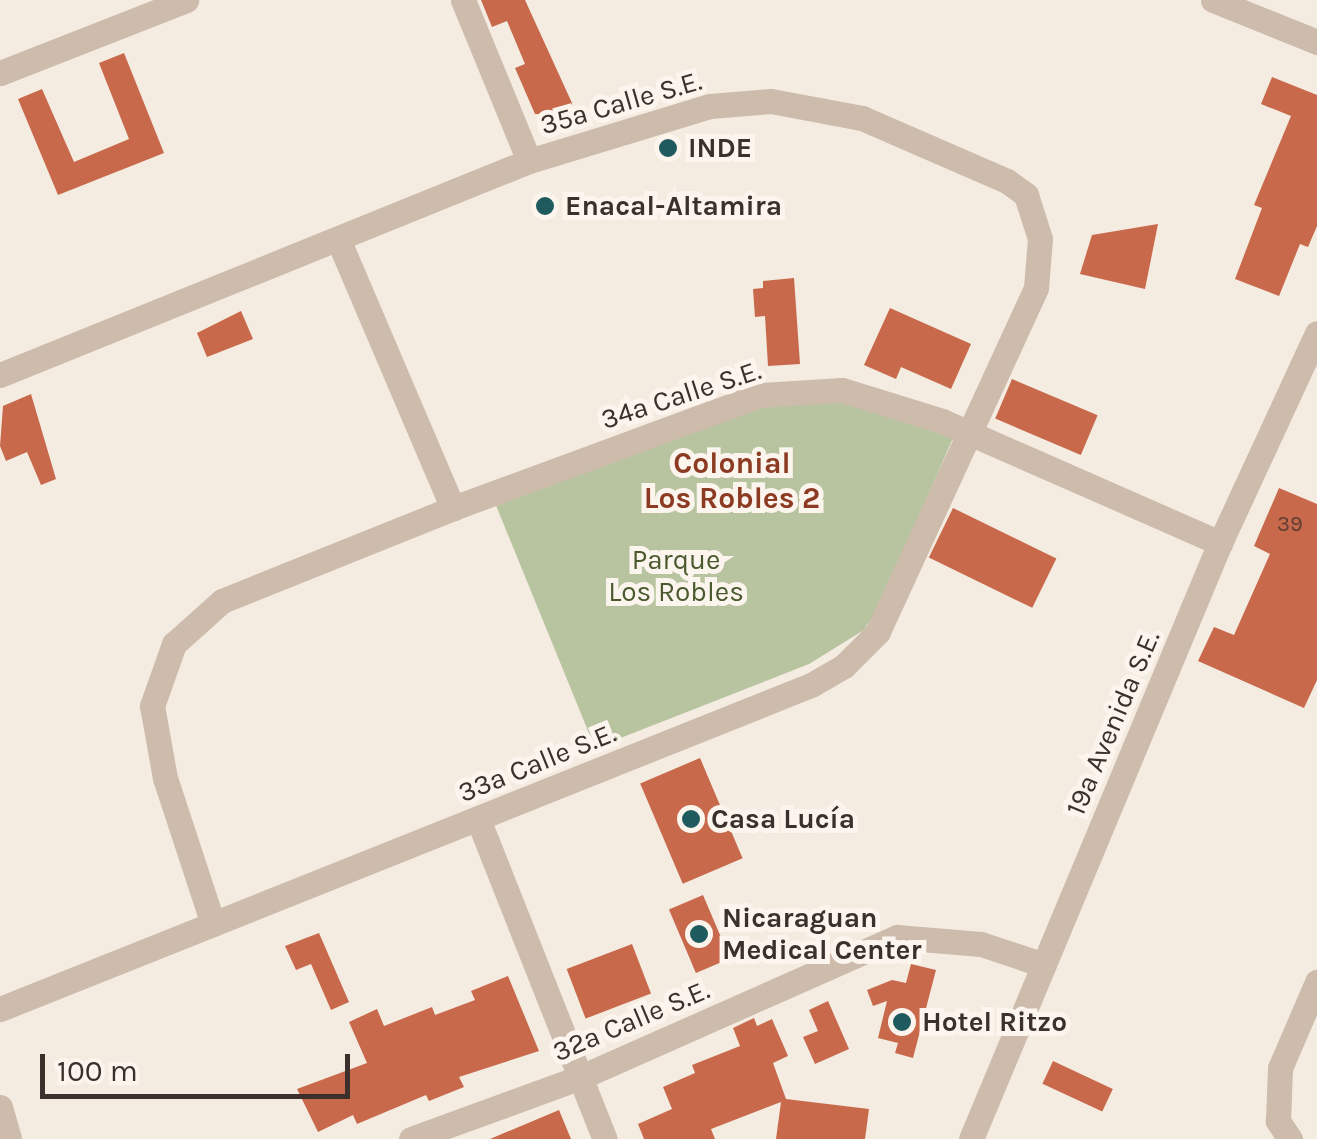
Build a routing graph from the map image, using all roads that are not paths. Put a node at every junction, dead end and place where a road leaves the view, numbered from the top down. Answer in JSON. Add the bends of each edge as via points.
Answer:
{"nodes":[{"id":1,"x":186,"y":0,"type":"edge"},
{"id":2,"x":462,"y":0,"type":"edge"},
{"id":3,"x":1213,"y":0,"type":"edge"},
{"id":4,"x":1317,"y":42,"type":"edge"},
{"id":5,"x":0,"y":73,"type":"edge"},
{"id":6,"x":530,"y":162,"type":"junction"},
{"id":7,"x":338,"y":240,"type":"junction"},
{"id":8,"x":1317,"y":333,"type":"edge"},
{"id":9,"x":1311,"y":362,"type":"edge"},
{"id":10,"x":0,"y":375,"type":"edge"},
{"id":11,"x":968,"y":432,"type":"junction"},
{"id":12,"x":453,"y":508,"type":"junction"},
{"id":13,"x":1220,"y":543,"type":"junction"},
{"id":14,"x":478,"y":819,"type":"junction"},
{"id":15,"x":213,"y":924,"type":"junction"},
{"id":16,"x":1044,"y":965,"type":"junction"},
{"id":17,"x":1317,"y":982,"type":"edge"},
{"id":18,"x":0,"y":1009,"type":"edge"},
{"id":19,"x":580,"y":1077,"type":"junction"},
{"id":20,"x":0,"y":1107,"type":"edge"},
{"id":21,"x":8,"y":1139,"type":"edge"},
{"id":22,"x":412,"y":1139,"type":"edge"},
{"id":23,"x":605,"y":1139,"type":"edge"},
{"id":24,"x":970,"y":1139,"type":"edge"},
{"id":25,"x":1290,"y":1139,"type":"edge"}],
"edges":[{"from":1,"to":5,"type":"street"},
{"from":2,"to":6,"type":"street"},
{"from":3,"to":4,"type":"street"},
{"from":6,"to":7,"type":"street","name":"35a Calle S.E."},
{"from":6,"to":11,"type":"street","name":"35a Calle S.E.","via":[[710,106],[770,100],[862,118],[1007,181],[1026,195],[1041,264]]},
{"from":7,"to":10,"type":"street","name":"35a Calle S.E."},
{"from":7,"to":12,"type":"street"},
{"from":8,"to":9,"type":"street","name":"19a Avenida S.E."},
{"from":9,"to":13,"type":"street","name":"19a Avenida S.E."},
{"from":11,"to":12,"type":"street","name":"34a Calle S.E.","via":[[842,390],[760,395]]},
{"from":11,"to":13,"type":"street","name":"34a Calle S.E."},
{"from":11,"to":14,"type":"street","name":"33a Calle S.E.","via":[[878,632],[858,655],[811,686]]},
{"from":12,"to":15,"type":"street","name":"34a Calle S.E.","via":[[222,601],[174,644],[152,706],[164,778]]},
{"from":13,"to":16,"type":"street","name":"19a Avenida S.E."},
{"from":14,"to":15,"type":"street","name":"33a Calle S.E."},
{"from":14,"to":19,"type":"street"},
{"from":15,"to":18,"type":"street","name":"33a Calle S.E."},
{"from":16,"to":19,"type":"street","name":"32a Calle S.E.","via":[[953,939],[897,937]]},
{"from":16,"to":24,"type":"street","name":"19a Avenida S.E."},
{"from":17,"to":25,"type":"street","via":[[1280,1068],[1278,1120]]},
{"from":19,"to":22,"type":"street","name":"32a Calle S.E."},
{"from":19,"to":23,"type":"street"},
{"from":20,"to":21,"type":"street"}]}
